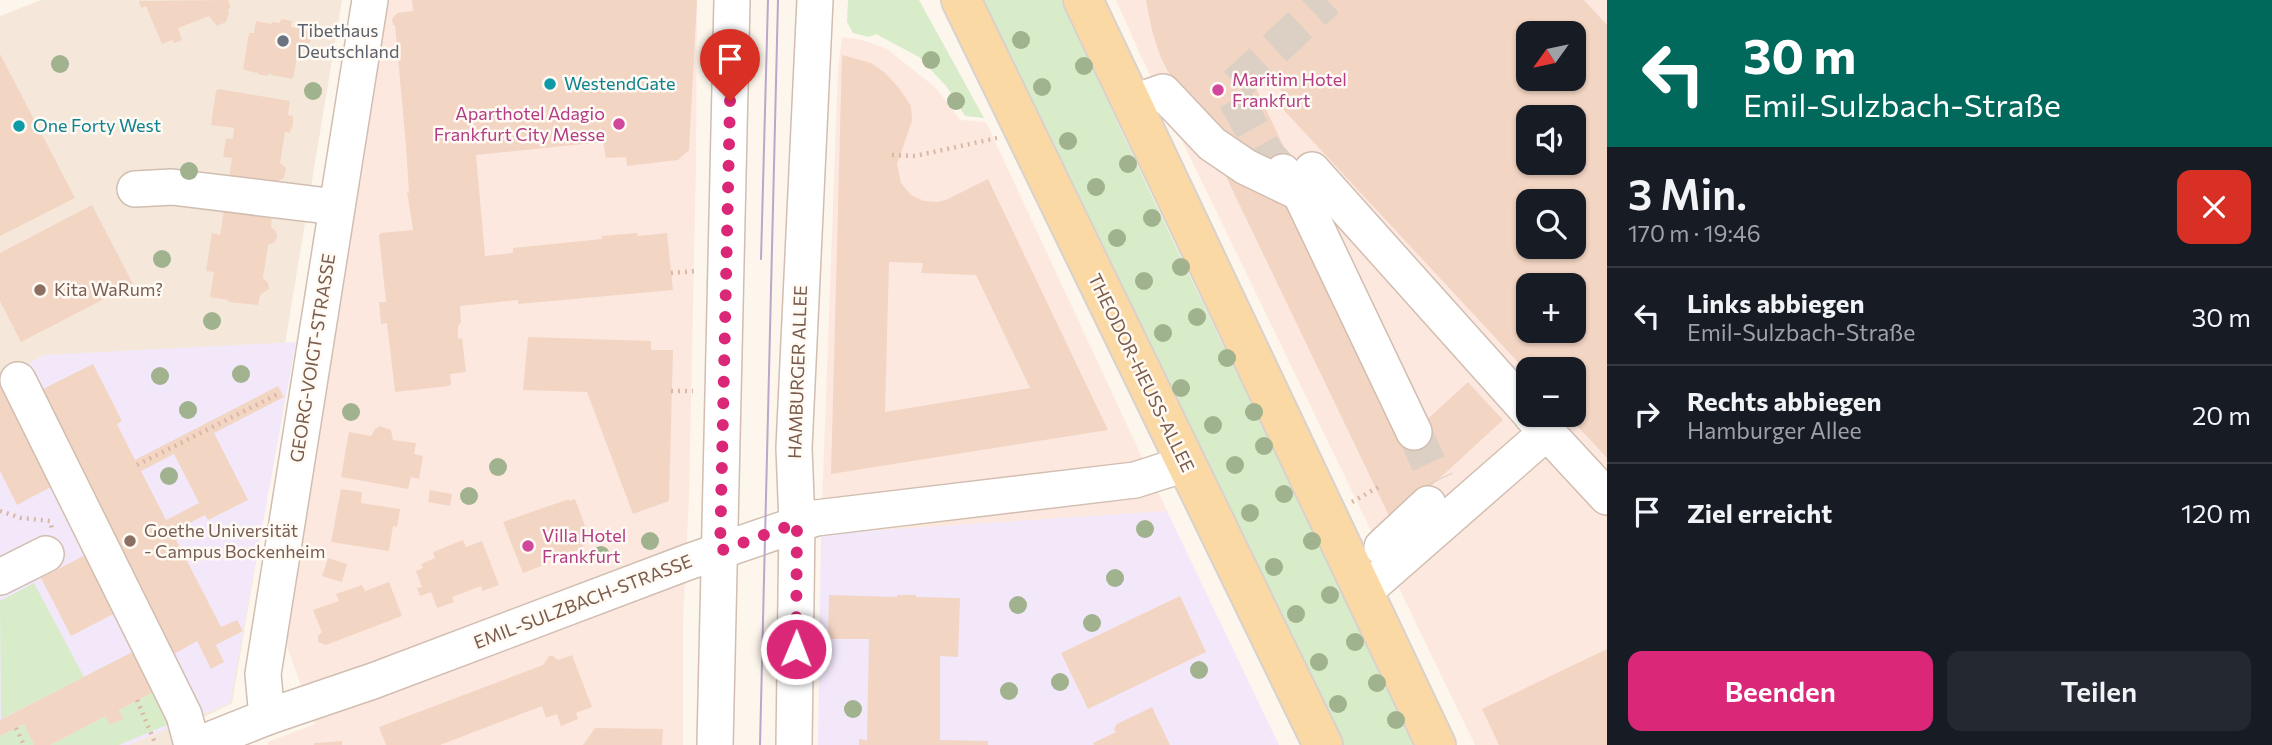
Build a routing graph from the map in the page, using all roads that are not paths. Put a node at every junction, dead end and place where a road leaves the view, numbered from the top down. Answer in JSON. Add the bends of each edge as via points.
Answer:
{"nodes":[{"id":1,"x":370,"y":0,"type":"edge"},
{"id":2,"x":732,"y":0,"type":"edge"},
{"id":3,"x":815,"y":0,"type":"edge"},
{"id":4,"x":961,"y":0,"type":"edge"},
{"id":5,"x":1083,"y":0,"type":"edge"},
{"id":6,"x":1154,"y":93,"type":"junction"},
{"id":7,"x":1298,"y":179,"type":"junction"},
{"id":8,"x":135,"y":189,"type":"dead end"},
{"id":9,"x":336,"y":207,"type":"junction"},
{"id":10,"x":18,"y":380,"type":"dead end"},
{"id":11,"x":1516,"y":400,"type":"edge"},
{"id":12,"x":1526,"y":427,"type":"edge"},
{"id":13,"x":1542,"y":427,"type":"edge"},
{"id":14,"x":1414,"y":432,"type":"tunnel mouth"},
{"id":15,"x":1185,"y":464,"type":"junction"},
{"id":16,"x":1607,"y":497,"type":"edge"},
{"id":17,"x":797,"y":523,"type":"junction"},
{"id":18,"x":48,"y":538,"type":"road end"},
{"id":19,"x":720,"y":551,"type":"junction"},
{"id":20,"x":0,"y":577,"type":"edge"},
{"id":21,"x":1358,"y":584,"type":"junction"},
{"id":22,"x":267,"y":717,"type":"junction"},
{"id":23,"x":205,"y":743,"type":"edge"},
{"id":24,"x":715,"y":745,"type":"edge"},
{"id":25,"x":794,"y":745,"type":"edge"},
{"id":26,"x":1323,"y":745,"type":"edge"},
{"id":27,"x":1436,"y":745,"type":"edge"}],
"edges":[{"from":1,"to":9,"type":"street","name":"GEORG-VOIGT-STRASSE"},
{"from":2,"to":19,"type":"street"},
{"from":3,"to":17,"type":"street","name":"HAMBURGER ALLEE","via":[[794,448]]},
{"from":4,"to":15,"type":"main road","name":"THEODOR-HEUSS-ALLEE"},
{"from":5,"to":6,"type":"main road"},
{"from":6,"to":7,"type":"street","via":[[1168,96],[1197,130],[1230,157],[1263,176]]},
{"from":6,"to":21,"type":"main road"},
{"from":7,"to":11,"type":"street"},
{"from":7,"to":14,"type":"street"},
{"from":8,"to":9,"type":"street","via":[[172,187]]},
{"from":9,"to":22,"type":"street","name":"GEORG-VOIGT-STRASSE","via":[[263,674]]},
{"from":10,"to":23,"type":"street","via":[[184,715]]},
{"from":12,"to":21,"type":"street","via":[[1439,501]]},
{"from":13,"to":16,"type":"street"},
{"from":15,"to":17,"type":"street","name":"EMIL-SULZBACH-STRASSE","via":[[1135,480]]},
{"from":15,"to":26,"type":"main road","name":"THEODOR-HEUSS-ALLEE"},
{"from":17,"to":19,"type":"street","name":"EMIL-SULZBACH-STRASSE"},
{"from":17,"to":25,"type":"street","name":"HAMBURGER ALLEE"},
{"from":18,"to":20,"type":"street"},
{"from":19,"to":22,"type":"street","name":"EMIL-SULZBACH-STRASSE"},
{"from":19,"to":24,"type":"street"},
{"from":21,"to":27,"type":"main road"},
{"from":22,"to":23,"type":"street","name":"EMIL-SULZBACH-STRASSE"}]}
